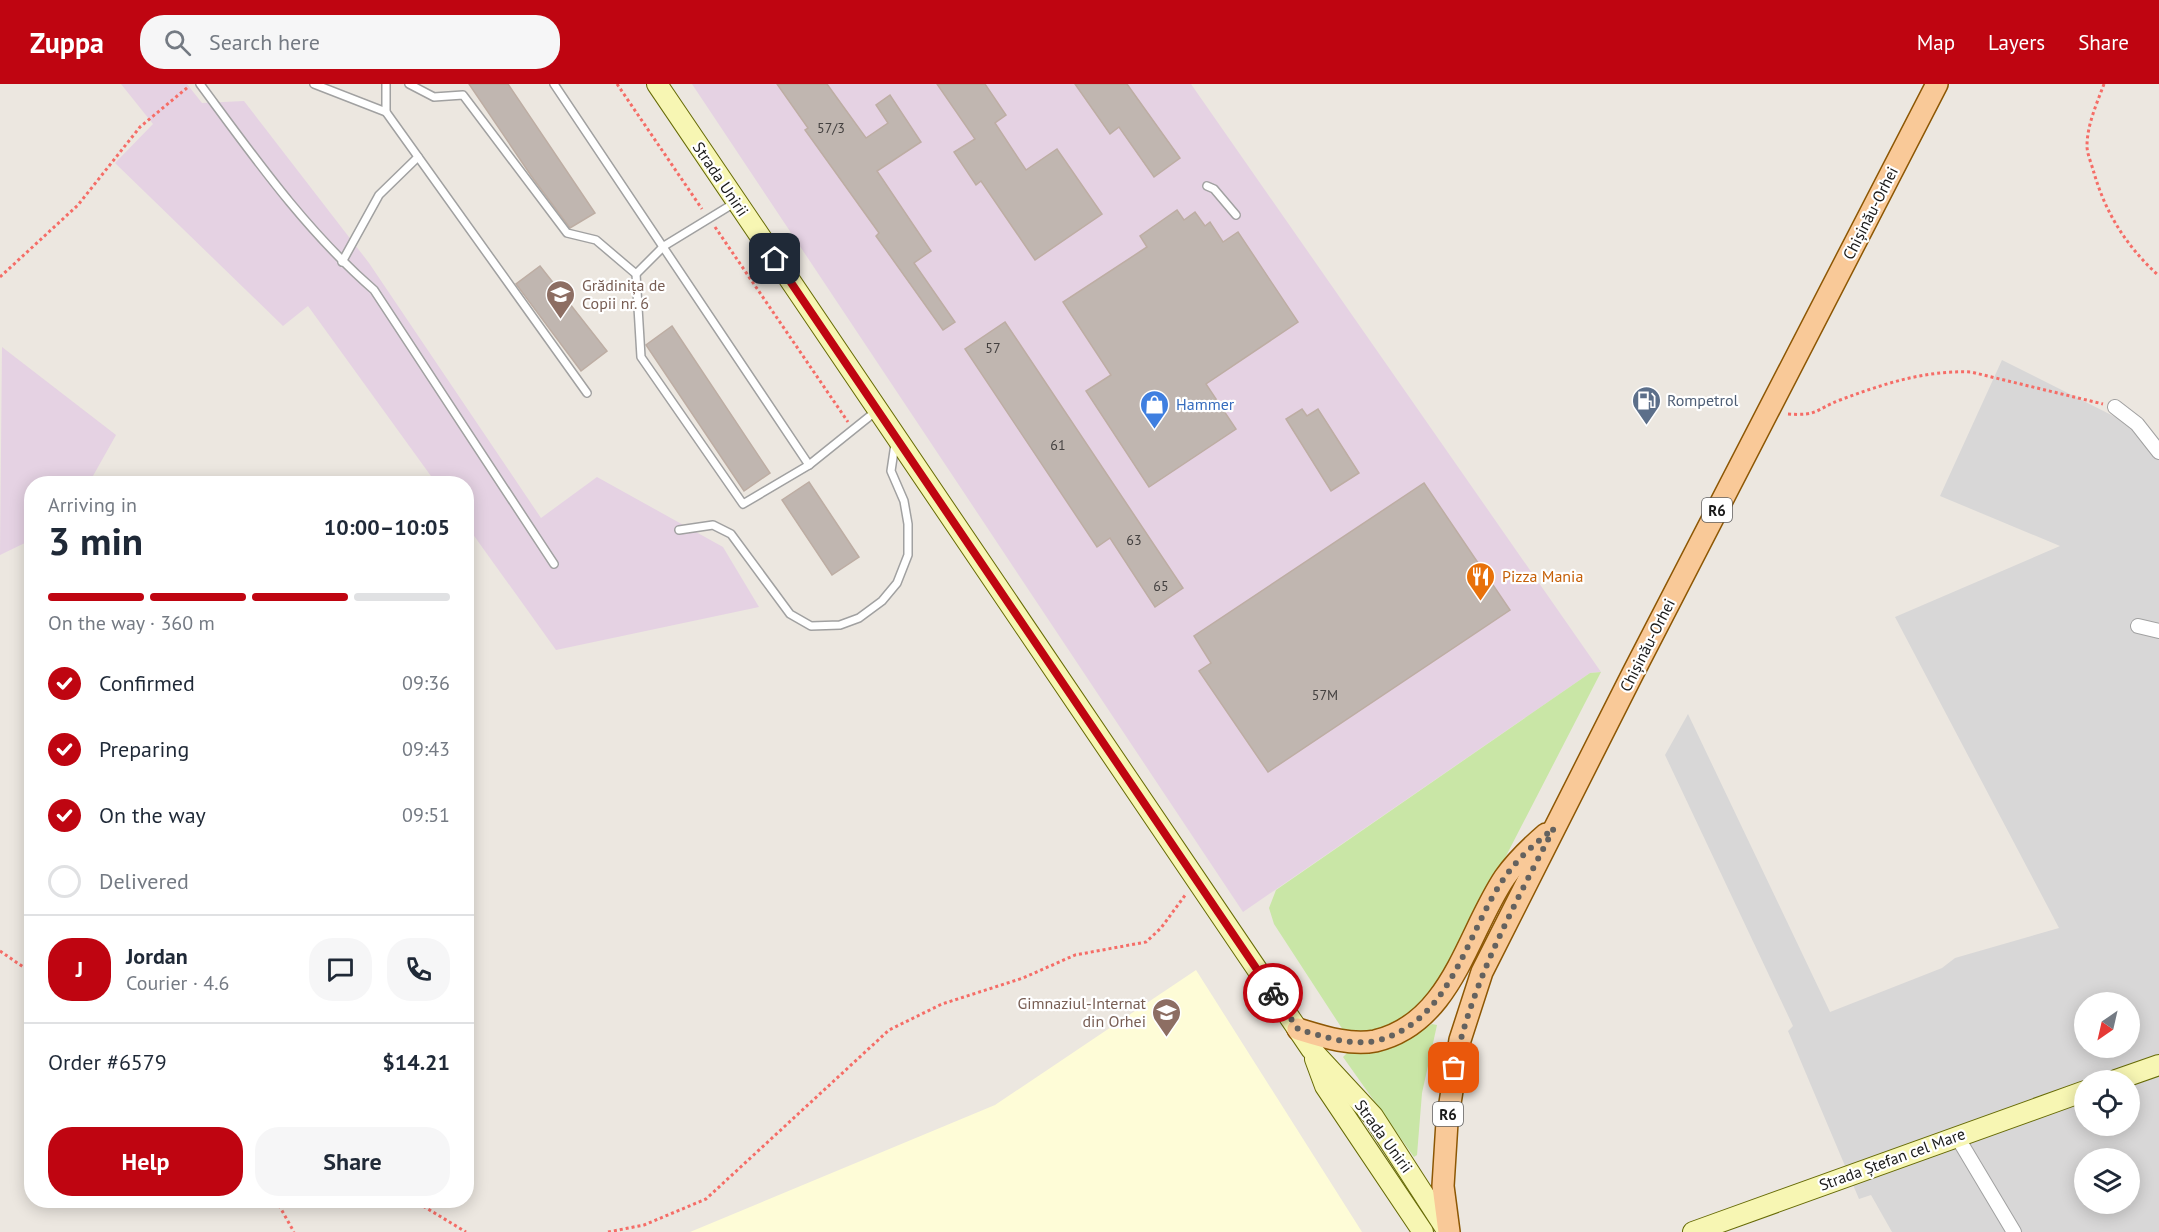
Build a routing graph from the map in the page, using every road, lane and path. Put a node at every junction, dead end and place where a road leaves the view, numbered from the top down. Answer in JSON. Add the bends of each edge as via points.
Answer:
{"nodes":[{"id":1,"x":192,"y":84,"type":"edge"},
{"id":2,"x":200,"y":84,"type":"edge"},
{"id":3,"x":314,"y":84,"type":"edge"},
{"id":4,"x":386,"y":84,"type":"edge"},
{"id":5,"x":410,"y":84,"type":"edge"},
{"id":6,"x":554,"y":84,"type":"edge"},
{"id":7,"x":617,"y":84,"type":"edge"},
{"id":8,"x":657,"y":84,"type":"edge"},
{"id":9,"x":1937,"y":84,"type":"edge"},
{"id":10,"x":2104,"y":84,"type":"edge"},
{"id":11,"x":386,"y":112,"type":"junction"},
{"id":12,"x":418,"y":157,"type":"junction"},
{"id":13,"x":1207,"y":186,"type":"dead end"},
{"id":14,"x":736,"y":202,"type":"junction"},
{"id":15,"x":1236,"y":215,"type":"dead end"},
{"id":16,"x":710,"y":220,"type":"junction"},
{"id":17,"x":664,"y":246,"type":"junction"},
{"id":18,"x":342,"y":262,"type":"junction"},
{"id":19,"x":636,"y":274,"type":"junction"},
{"id":20,"x":2159,"y":276,"type":"edge"},
{"id":21,"x":0,"y":277,"type":"edge"},
{"id":22,"x":587,"y":393,"type":"dead end"},
{"id":23,"x":2115,"y":407,"type":"joint"},
{"id":24,"x":878,"y":409,"type":"junction"},
{"id":25,"x":1768,"y":413,"type":"junction"},
{"id":26,"x":853,"y":430,"type":"junction"},
{"id":27,"x":896,"y":439,"type":"junction"},
{"id":28,"x":2159,"y":452,"type":"edge"},
{"id":29,"x":809,"y":465,"type":"junction"},
{"id":30,"x":678,"y":530,"type":"dead end"},
{"id":31,"x":554,"y":564,"type":"dead end"},
{"id":32,"x":2138,"y":626,"type":"dead end"},
{"id":33,"x":2159,"y":631,"type":"edge"},
{"id":34,"x":1554,"y":828,"type":"junction"},
{"id":35,"x":1197,"y":880,"type":"junction"},
{"id":36,"x":0,"y":951,"type":"edge"},
{"id":37,"x":24,"y":968,"type":"edge"},
{"id":38,"x":1298,"y":1029,"type":"junction"},
{"id":39,"x":1311,"y":1049,"type":"junction"},
{"id":40,"x":2159,"y":1065,"type":"edge"},
{"id":41,"x":2140,"y":1072,"type":"edge"},
{"id":42,"x":2074,"y":1095,"type":"edge"},
{"id":43,"x":1956,"y":1135,"type":"junction"},
{"id":44,"x":1405,"y":1205,"type":"junction"},
{"id":45,"x":280,"y":1208,"type":"edge"},
{"id":46,"x":426,"y":1208,"type":"edge"},
{"id":47,"x":1445,"y":1221,"type":"edge"},
{"id":48,"x":1697,"y":1231,"type":"edge"},
{"id":49,"x":294,"y":1232,"type":"edge"},
{"id":50,"x":466,"y":1232,"type":"edge"},
{"id":51,"x":608,"y":1232,"type":"edge"},
{"id":52,"x":1424,"y":1232,"type":"edge"},
{"id":53,"x":2014,"y":1232,"type":"edge"}],
"edges":[{"from":1,"to":21,"type":"path","via":[[140,127],[78,205]]},
{"from":2,"to":18,"type":"lane","via":[[284,198]]},
{"from":3,"to":11,"type":"lane"},
{"from":4,"to":11,"type":"lane"},
{"from":5,"to":19,"type":"lane","via":[[434,97],[463,95],[567,233],[596,240]]},
{"from":6,"to":17,"type":"lane"},
{"from":7,"to":16,"type":"path"},
{"from":8,"to":14,"type":"street","name":"Strada Unirii"},
{"from":9,"to":25,"type":"main road","name":"Chișinău-Orhei","number":"R6"},
{"from":10,"to":20,"type":"path","via":[[2087,147],[2095,176],[2121,236]]},
{"from":11,"to":12,"type":"lane"},
{"from":12,"to":18,"type":"lane","via":[[379,195]]},
{"from":12,"to":22,"type":"lane"},
{"from":13,"to":15,"type":"lane"},
{"from":14,"to":16,"type":"lane"},
{"from":14,"to":24,"type":"street","name":"Strada Unirii"},
{"from":16,"to":17,"type":"lane"},
{"from":16,"to":26,"type":"path"},
{"from":17,"to":19,"type":"lane"},
{"from":17,"to":29,"type":"lane"},
{"from":18,"to":31,"type":"lane","via":[[374,290]]},
{"from":19,"to":29,"type":"lane","via":[[641,357],[743,504]]},
{"from":23,"to":25,"type":"path","via":[[1971,372],[1916,375],[1838,401],[1810,416]]},
{"from":23,"to":28,"type":"street","via":[[2137,424]]},
{"from":24,"to":26,"type":"lane"},
{"from":24,"to":27,"type":"street","name":"Strada Unirii"},
{"from":25,"to":34,"type":"main road","name":"Chișinău-Orhei","number":"R6"},
{"from":26,"to":29,"type":"lane"},
{"from":27,"to":30,"type":"lane","via":[[891,471],[904,501],[908,555],[897,583],[882,601],[859,618],[840,625],[812,626],[790,614],[730,534],[713,525]]},
{"from":27,"to":35,"type":"street","name":"Strada Unirii"},
{"from":32,"to":33,"type":"street"},
{"from":34,"to":38,"type":"main road","via":[[1522,854],[1504,878],[1441,995],[1407,1026],[1374,1041],[1355,1042]]},
{"from":34,"to":47,"type":"main road","name":"Chișinău-Orhei","number":"R6","via":[[1482,972],[1468,1010],[1446,1122]]},
{"from":35,"to":38,"type":"street","name":"Strada Unirii"},
{"from":35,"to":51,"type":"path","via":[[1146,942],[1075,955],[1023,978],[942,1004],[889,1030],[706,1199],[644,1225]]},
{"from":36,"to":37,"type":"path"},
{"from":38,"to":39,"type":"street","name":"Strada Unirii"},
{"from":39,"to":44,"type":"street","name":"Strada Unirii","via":[[1325,1086]]},
{"from":39,"to":47,"type":"street","name":"Strada Unirii","via":[[1373,1116]]},
{"from":40,"to":41,"type":"street"},
{"from":42,"to":43,"type":"street","name":"Strada Ștefan cel Mare"},
{"from":43,"to":48,"type":"street","name":"Strada Ștefan cel Mare"},
{"from":43,"to":53,"type":"street"},
{"from":44,"to":47,"type":"street","via":[[1422,1216]]},
{"from":44,"to":52,"type":"street","name":"Strada Unirii"},
{"from":45,"to":49,"type":"path"},
{"from":46,"to":50,"type":"path"}]}
